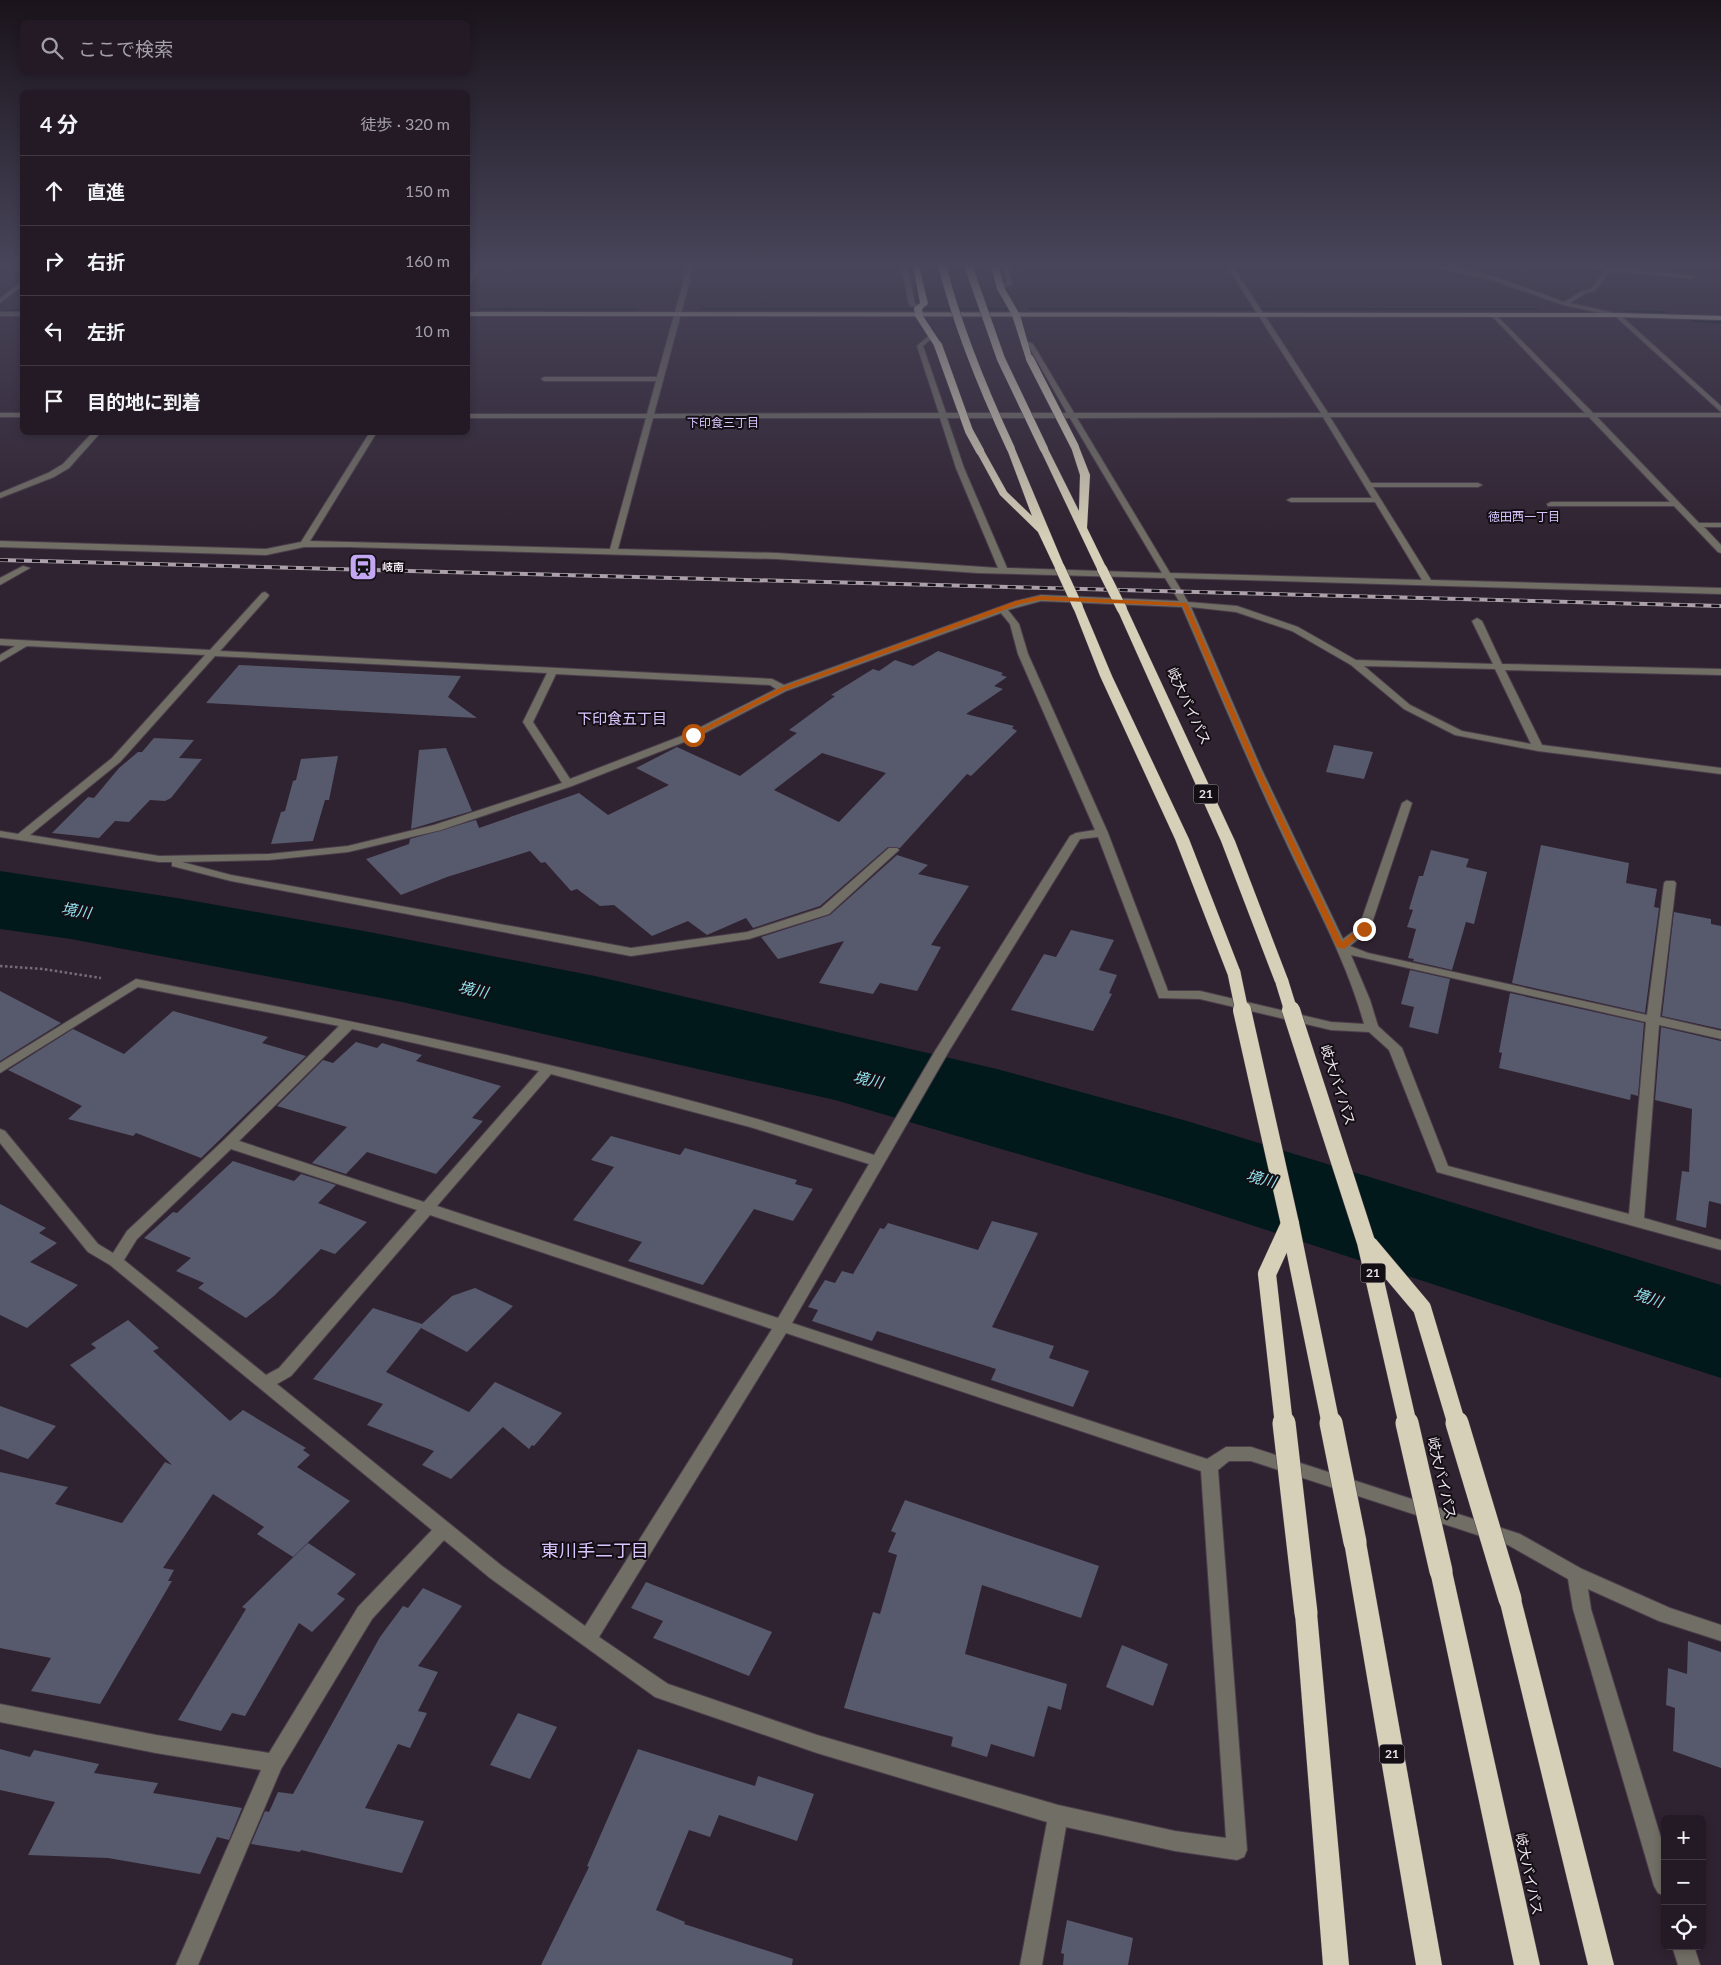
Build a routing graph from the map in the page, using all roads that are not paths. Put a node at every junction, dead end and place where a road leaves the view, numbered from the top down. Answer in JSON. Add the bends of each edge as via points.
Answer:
{"nodes":[{"id":1,"x":666,"y":357,"type":"edge"},
{"id":2,"x":923,"y":357,"type":"edge"},
{"id":3,"x":942,"y":357,"type":"edge"},
{"id":4,"x":970,"y":357,"type":"edge"},
{"id":5,"x":1000,"y":357,"type":"edge"},
{"id":6,"x":1029,"y":357,"type":"edge"},
{"id":7,"x":1038,"y":357,"type":"edge"},
{"id":8,"x":1288,"y":357,"type":"edge"},
{"id":9,"x":1535,"y":357,"type":"edge"},
{"id":10,"x":1663,"y":357,"type":"edge"},
{"id":11,"x":544,"y":378,"type":"dead end"},
{"id":12,"x":660,"y":379,"type":"junction"},
{"id":13,"x":1721,"y":410,"type":"edge"},
{"id":14,"x":0,"y":415,"type":"edge"},
{"id":15,"x":1721,"y":415,"type":"edge"},
{"id":16,"x":20,"y":416,"type":"edge"},
{"id":17,"x":470,"y":416,"type":"edge"},
{"id":18,"x":649,"y":416,"type":"junction"},
{"id":19,"x":941,"y":416,"type":"junction"},
{"id":20,"x":1074,"y":416,"type":"junction"},
{"id":21,"x":1326,"y":416,"type":"junction"},
{"id":22,"x":1593,"y":416,"type":"junction"},
{"id":23,"x":95,"y":435,"type":"edge"},
{"id":24,"x":372,"y":435,"type":"edge"},
{"id":25,"x":1368,"y":485,"type":"junction"},
{"id":26,"x":1478,"y":485,"type":"dead end"},
{"id":27,"x":0,"y":496,"type":"edge"},
{"id":28,"x":1290,"y":500,"type":"dead end"},
{"id":29,"x":1377,"y":500,"type":"junction"},
{"id":30,"x":1551,"y":504,"type":"dead end"},
{"id":31,"x":1678,"y":504,"type":"junction"},
{"id":32,"x":1698,"y":525,"type":"junction"},
{"id":33,"x":1721,"y":525,"type":"edge"},
{"id":34,"x":1083,"y":528,"type":"junction"},
{"id":35,"x":1043,"y":531,"type":"junction"},
{"id":36,"x":0,"y":544,"type":"edge"},
{"id":37,"x":304,"y":544,"type":"junction"},
{"id":38,"x":1721,"y":550,"type":"edge"},
{"id":39,"x":613,"y":552,"type":"junction"},
{"id":40,"x":26,"y":568,"type":"dead end"},
{"id":41,"x":1004,"y":571,"type":"junction"},
{"id":42,"x":1168,"y":576,"type":"junction"},
{"id":43,"x":0,"y":582,"type":"edge"},
{"id":44,"x":1428,"y":583,"type":"junction"},
{"id":45,"x":1721,"y":591,"type":"edge"},
{"id":46,"x":265,"y":595,"type":"dead end"},
{"id":47,"x":1185,"y":604,"type":"junction"},
{"id":48,"x":1003,"y":610,"type":"junction"},
{"id":49,"x":1477,"y":621,"type":"dead end"},
{"id":50,"x":0,"y":642,"type":"edge"},
{"id":51,"x":24,"y":644,"type":"junction"},
{"id":52,"x":213,"y":654,"type":"junction"},
{"id":53,"x":0,"y":659,"type":"edge"},
{"id":54,"x":1354,"y":663,"type":"junction"},
{"id":55,"x":1500,"y":666,"type":"junction"},
{"id":56,"x":553,"y":671,"type":"junction"},
{"id":57,"x":1721,"y":672,"type":"edge"},
{"id":58,"x":783,"y":689,"type":"junction"},
{"id":59,"x":1538,"y":748,"type":"junction"},
{"id":60,"x":1721,"y":771,"type":"edge"},
{"id":61,"x":568,"y":784,"type":"junction"},
{"id":62,"x":1407,"y":803,"type":"dead end"},
{"id":63,"x":1102,"y":833,"type":"junction"},
{"id":64,"x":0,"y":834,"type":"edge"},
{"id":65,"x":22,"y":836,"type":"junction"},
{"id":66,"x":893,"y":850,"type":"dead end"},
{"id":67,"x":159,"y":859,"type":"junction"},
{"id":68,"x":1670,"y":883,"type":"dead end"},
{"id":69,"x":1341,"y":947,"type":"junction"},
{"id":70,"x":1653,"y":1020,"type":"junction"},
{"id":71,"x":349,"y":1024,"type":"junction"},
{"id":72,"x":1372,"y":1028,"type":"junction"},
{"id":73,"x":1721,"y":1036,"type":"edge"},
{"id":74,"x":0,"y":1069,"type":"edge"},
{"id":75,"x":548,"y":1069,"type":"junction"},
{"id":76,"x":0,"y":1134,"type":"edge"},
{"id":77,"x":229,"y":1143,"type":"junction"},
{"id":78,"x":877,"y":1161,"type":"junction"},
{"id":79,"x":428,"y":1208,"type":"junction"},
{"id":80,"x":1636,"y":1221,"type":"junction"},
{"id":81,"x":1290,"y":1224,"type":"junction"},
{"id":82,"x":1366,"y":1242,"type":"junction"},
{"id":83,"x":1721,"y":1245,"type":"edge"},
{"id":84,"x":115,"y":1260,"type":"junction"},
{"id":85,"x":783,"y":1324,"type":"junction"},
{"id":86,"x":264,"y":1384,"type":"junction"},
{"id":87,"x":1209,"y":1467,"type":"junction"},
{"id":88,"x":443,"y":1530,"type":"junction"},
{"id":89,"x":1576,"y":1574,"type":"junction"},
{"id":90,"x":1721,"y":1632,"type":"edge"},
{"id":91,"x":587,"y":1639,"type":"junction"},
{"id":92,"x":0,"y":1713,"type":"edge"},
{"id":93,"x":274,"y":1763,"type":"junction"},
{"id":94,"x":1058,"y":1815,"type":"junction"},
{"id":95,"x":1661,"y":1873,"type":"edge"},
{"id":96,"x":1684,"y":1950,"type":"edge"},
{"id":97,"x":187,"y":1965,"type":"edge"},
{"id":98,"x":1031,"y":1965,"type":"edge"},
{"id":99,"x":1336,"y":1965,"type":"edge"},
{"id":100,"x":1429,"y":1965,"type":"edge"},
{"id":101,"x":1527,"y":1965,"type":"edge"},
{"id":102,"x":1601,"y":1965,"type":"edge"},
{"id":103,"x":1688,"y":1965,"type":"edge"}],
"edges":[{"from":1,"to":12,"type":"street"},
{"from":2,"to":19,"type":"street"},
{"from":3,"to":35,"type":"highway","number":"21","bridge":true,"via":[[969,431],[1003,493]]},
{"from":4,"to":35,"type":"highway","number":"21","bridge":true},
{"from":5,"to":34,"type":"highway","name":"岐大バイパス","number":"21","bridge":true},
{"from":6,"to":34,"type":"highway","number":"21","bridge":true,"via":[[1075,447],[1085,475]]},
{"from":7,"to":20,"type":"street"},
{"from":8,"to":21,"type":"street"},
{"from":9,"to":22,"type":"street"},
{"from":10,"to":13,"type":"street"},
{"from":11,"to":12,"type":"street"},
{"from":12,"to":18,"type":"street"},
{"from":14,"to":16,"type":"street"},
{"from":15,"to":22,"type":"street"},
{"from":17,"to":18,"type":"street"},
{"from":18,"to":19,"type":"street"},
{"from":18,"to":39,"type":"street"},
{"from":19,"to":20,"type":"street"},
{"from":19,"to":41,"type":"street"},
{"from":20,"to":21,"type":"street"},
{"from":20,"to":42,"type":"street"},
{"from":21,"to":22,"type":"street"},
{"from":21,"to":25,"type":"street"},
{"from":22,"to":31,"type":"street"},
{"from":23,"to":27,"type":"street","via":[[66,466]]},
{"from":24,"to":37,"type":"street"},
{"from":25,"to":26,"type":"street"},
{"from":25,"to":29,"type":"street"},
{"from":28,"to":29,"type":"street"},
{"from":29,"to":44,"type":"street"},
{"from":30,"to":31,"type":"street"},
{"from":31,"to":32,"type":"street"},
{"from":32,"to":33,"type":"street"},
{"from":32,"to":38,"type":"street"},
{"from":34,"to":82,"type":"highway","name":"岐大バイパス","number":"21","bridge":true,"via":[[1228,841],[1282,982]]},
{"from":35,"to":81,"type":"highway","number":"21","bridge":true,"via":[[1182,839],[1234,973]]},
{"from":36,"to":37,"type":"street","via":[[266,552]]},
{"from":37,"to":39,"type":"street"},
{"from":39,"to":41,"type":"street","via":[[777,556]]},
{"from":40,"to":43,"type":"street"},
{"from":41,"to":42,"type":"street"},
{"from":42,"to":44,"type":"street"},
{"from":42,"to":47,"type":"street"},
{"from":44,"to":45,"type":"street"},
{"from":46,"to":52,"type":"street"},
{"from":47,"to":48,"type":"street","via":[[1040,598]]},
{"from":47,"to":54,"type":"street","via":[[1237,609],[1294,629]]},
{"from":47,"to":69,"type":"street","via":[[1257,770]]},
{"from":48,"to":58,"type":"street"},
{"from":48,"to":63,"type":"street","via":[[1014,624],[1023,654]]},
{"from":49,"to":55,"type":"street"},
{"from":50,"to":51,"type":"street"},
{"from":51,"to":52,"type":"street"},
{"from":51,"to":53,"type":"street"},
{"from":52,"to":56,"type":"street"},
{"from":52,"to":65,"type":"street","via":[[116,760]]},
{"from":54,"to":55,"type":"street"},
{"from":54,"to":59,"type":"street","via":[[1407,707],[1458,733]]},
{"from":55,"to":57,"type":"street"},
{"from":55,"to":59,"type":"street"},
{"from":56,"to":58,"type":"street","via":[[772,682]]},
{"from":56,"to":61,"type":"street","via":[[528,722]]},
{"from":58,"to":61,"type":"street","via":[[693,735]]},
{"from":59,"to":60,"type":"street"},
{"from":61,"to":67,"type":"street","via":[[437,828],[348,849],[269,858]]},
{"from":62,"to":69,"type":"street","via":[[1364,929]]},
{"from":63,"to":72,"type":"street","via":[[1162,995],[1200,995],[1331,1026]]},
{"from":63,"to":78,"type":"street","via":[[1076,836]]},
{"from":64,"to":65,"type":"street"},
{"from":65,"to":67,"type":"street","via":[[88,850]]},
{"from":66,"to":67,"type":"street","via":[[825,911],[749,935],[631,952],[231,878]]},
{"from":68,"to":70,"type":"street"},
{"from":69,"to":70,"type":"street","via":[[1364,956]]},
{"from":69,"to":72,"type":"street","via":[[1364,1000]]},
{"from":70,"to":73,"type":"street"},
{"from":70,"to":80,"type":"street"},
{"from":71,"to":74,"type":"street","via":[[136,983]]},
{"from":71,"to":75,"type":"street"},
{"from":71,"to":77,"type":"street"},
{"from":72,"to":80,"type":"street","via":[[1395,1048],[1442,1168]]},
{"from":75,"to":78,"type":"street","via":[[824,1143]]},
{"from":75,"to":79,"type":"street"},
{"from":76,"to":84,"type":"street","via":[[93,1248]]},
{"from":77,"to":79,"type":"street"},
{"from":77,"to":84,"type":"street","via":[[132,1234]]},
{"from":78,"to":85,"type":"street"},
{"from":79,"to":85,"type":"street"},
{"from":79,"to":86,"type":"street","via":[[285,1372]]},
{"from":80,"to":83,"type":"street"},
{"from":81,"to":99,"type":"highway","bridge":true,"via":[[1267,1274],[1306,1613]]},
{"from":81,"to":100,"type":"highway","number":"21","bridge":true,"via":[[1355,1542]]},
{"from":82,"to":101,"type":"highway","name":"岐大バイパス","number":"21","bridge":true},
{"from":82,"to":102,"type":"highway","number":"21","bridge":true,"via":[[1422,1308],[1510,1599]]},
{"from":84,"to":86,"type":"street"},
{"from":85,"to":87,"type":"street"},
{"from":85,"to":91,"type":"street"},
{"from":86,"to":88,"type":"street"},
{"from":87,"to":89,"type":"street","via":[[1226,1454],[1251,1454],[1514,1539]]},
{"from":87,"to":94,"type":"street","via":[[1237,1850],[1176,1841]]},
{"from":88,"to":91,"type":"street"},
{"from":88,"to":93,"type":"street","via":[[364,1613]]},
{"from":89,"to":90,"type":"street","via":[[1666,1615]]},
{"from":89,"to":95,"type":"street","via":[[1582,1609]]},
{"from":91,"to":94,"type":"street","via":[[662,1690],[817,1744]]},
{"from":92,"to":93,"type":"street"},
{"from":93,"to":97,"type":"street"},
{"from":94,"to":98,"type":"street"},
{"from":96,"to":103,"type":"street"}]}
